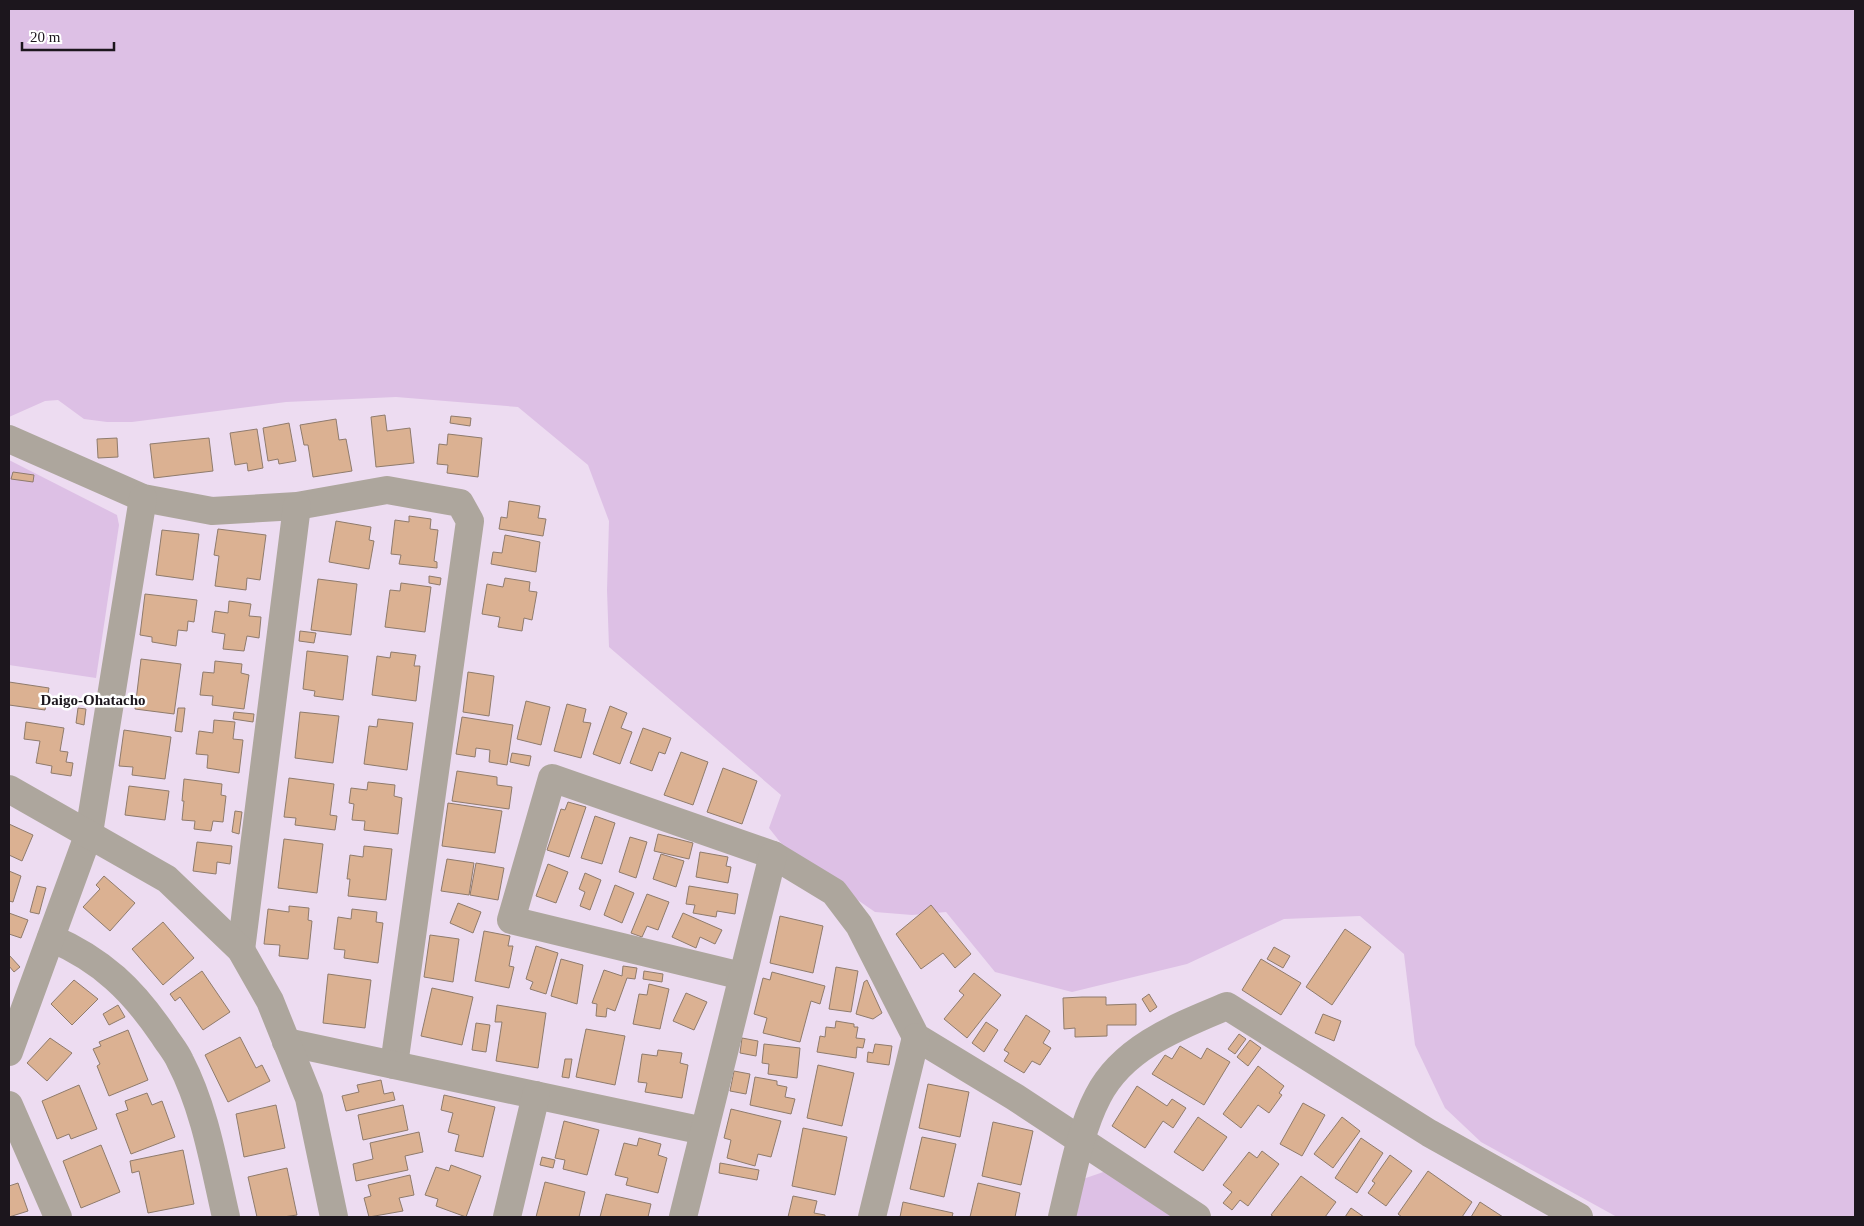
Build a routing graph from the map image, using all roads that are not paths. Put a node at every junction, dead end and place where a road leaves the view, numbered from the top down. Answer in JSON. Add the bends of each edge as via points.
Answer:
{"nodes":[{"id":1,"x":9,"y":439,"type":"edge"},
{"id":2,"x":143,"y":498,"type":"junction"},
{"id":3,"x":297,"y":506,"type":"junction"},
{"id":4,"x":9,"y":789,"type":"edge"},
{"id":5,"x":89,"y":833,"type":"junction"},
{"id":6,"x":773,"y":854,"type":"junction"},
{"id":7,"x":51,"y":938,"type":"junction"},
{"id":8,"x":241,"y":950,"type":"junction"},
{"id":9,"x":742,"y":976,"type":"junction"},
{"id":10,"x":916,"y":1037,"type":"junction"},
{"id":11,"x":286,"y":1042,"type":"junction"},
{"id":12,"x":9,"y":1052,"type":"edge"},
{"id":13,"x":394,"y":1065,"type":"junction"},
{"id":14,"x":536,"y":1095,"type":"junction"},
{"id":15,"x":9,"y":1105,"type":"edge"},
{"id":16,"x":704,"y":1131,"type":"junction"},
{"id":17,"x":1081,"y":1140,"type":"junction"},
{"id":18,"x":58,"y":1217,"type":"edge"},
{"id":19,"x":226,"y":1217,"type":"edge"},
{"id":20,"x":334,"y":1217,"type":"edge"},
{"id":21,"x":507,"y":1217,"type":"edge"},
{"id":22,"x":683,"y":1217,"type":"edge"},
{"id":23,"x":872,"y":1217,"type":"edge"},
{"id":24,"x":1062,"y":1217,"type":"edge"},
{"id":25,"x":1197,"y":1217,"type":"edge"},
{"id":26,"x":1579,"y":1217,"type":"edge"}],
"edges":[{"from":1,"to":2,"type":"street"},
{"from":2,"to":3,"type":"street","via":[[212,512]]},
{"from":2,"to":5,"type":"street"},
{"from":3,"to":8,"type":"street"},
{"from":3,"to":13,"type":"street","via":[[387,490],[460,503],[470,521]]},
{"from":4,"to":5,"type":"street"},
{"from":5,"to":7,"type":"street"},
{"from":5,"to":8,"type":"street","via":[[168,879]]},
{"from":6,"to":9,"type":"street"},
{"from":6,"to":9,"type":"street","via":[[552,778],[511,920]]},
{"from":6,"to":10,"type":"street","via":[[834,892],[859,925]]},
{"from":7,"to":12,"type":"street"},
{"from":7,"to":19,"type":"street","via":[[76,949],[105,969],[132,994],[180,1060],[207,1134]]},
{"from":8,"to":11,"type":"street","via":[[270,1001]]},
{"from":9,"to":16,"type":"street"},
{"from":10,"to":17,"type":"street"},
{"from":10,"to":23,"type":"street"},
{"from":11,"to":13,"type":"street"},
{"from":11,"to":20,"type":"street","via":[[309,1098]]},
{"from":13,"to":14,"type":"street"},
{"from":14,"to":16,"type":"street"},
{"from":14,"to":21,"type":"street"},
{"from":15,"to":18,"type":"street"},
{"from":16,"to":22,"type":"street"},
{"from":17,"to":24,"type":"street"},
{"from":17,"to":25,"type":"street"},
{"from":17,"to":26,"type":"street","via":[[1098,1096],[1118,1068],[1141,1048],[1171,1030],[1227,1006],[1429,1133]]}]}
